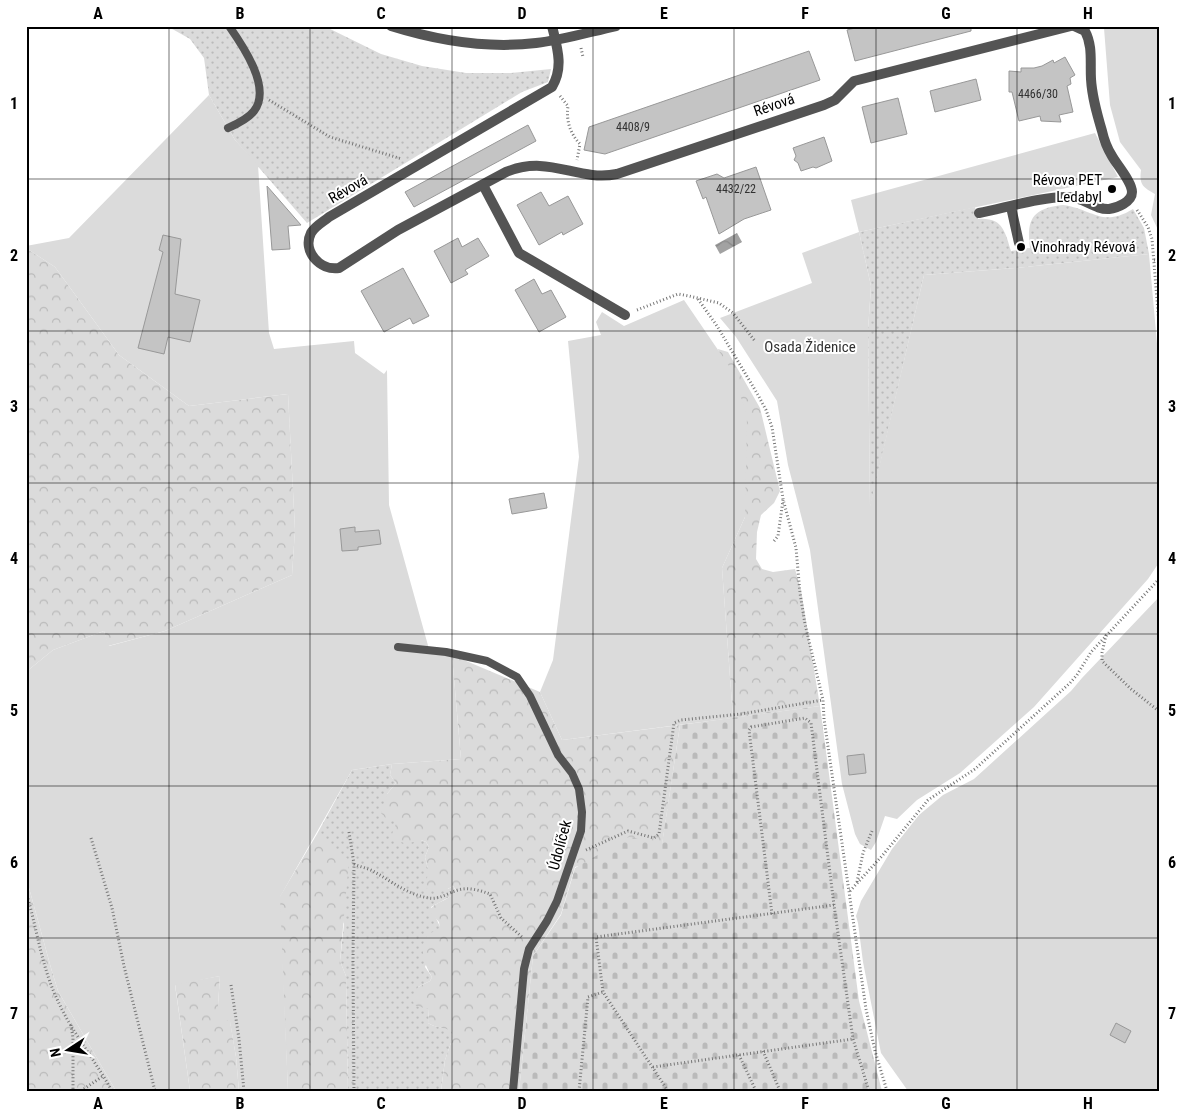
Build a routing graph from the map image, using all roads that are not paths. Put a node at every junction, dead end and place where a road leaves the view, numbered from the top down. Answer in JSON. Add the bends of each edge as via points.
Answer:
{"nodes":[{"id":1,"x":229,"y":26,"type":"edge"},
{"id":2,"x":391,"y":26,"type":"edge"},
{"id":3,"x":552,"y":26,"type":"edge"},
{"id":4,"x":616,"y":26,"type":"edge"},
{"id":5,"x":1073,"y":26,"type":"edge"},
{"id":6,"x":1085,"y":28,"type":"edge"},
{"id":7,"x":555,"y":39,"type":"junction"},
{"id":8,"x":228,"y":128,"type":"dead end"},
{"id":9,"x":483,"y":185,"type":"junction"},
{"id":10,"x":1011,"y":207,"type":"junction"},
{"id":11,"x":979,"y":214,"type":"dead end"},
{"id":12,"x":1019,"y":243,"type":"dead end"},
{"id":13,"x":625,"y":315,"type":"road end"},
{"id":14,"x":398,"y":647,"type":"dead end"},
{"id":15,"x":513,"y":1091,"type":"edge"}],
"edges":[{"from":1,"to":8,"type":"lane","via":[[256,73],[260,95],[254,112]]},
{"from":2,"to":7,"type":"street","via":[[436,39],[480,45]]},
{"from":3,"to":7,"type":"street"},
{"from":4,"to":7,"type":"street"},
{"from":5,"to":6,"type":"street","name":"Révová"},
{"from":5,"to":9,"type":"street","name":"Révová","via":[[854,81],[835,100],[824,105],[617,174],[605,176],[538,165],[518,167]]},
{"from":6,"to":10,"type":"street","name":"Révová","via":[[1091,46],[1094,102],[1107,146],[1132,192],[1129,199],[1108,209],[1071,197]]},
{"from":7,"to":9,"type":"street","name":"Révová","via":[[559,65],[552,86],[329,217],[316,227],[309,238],[313,257],[324,267],[339,268],[398,230]]},
{"from":9,"to":13,"type":"street","via":[[519,253]]},
{"from":10,"to":11,"type":"street"},
{"from":10,"to":12,"type":"street"},
{"from":14,"to":15,"type":"lane","name":"Údolíček","via":[[446,652],[487,661],[517,677],[579,789],[581,831],[557,901],[529,949],[524,969]]}]}
